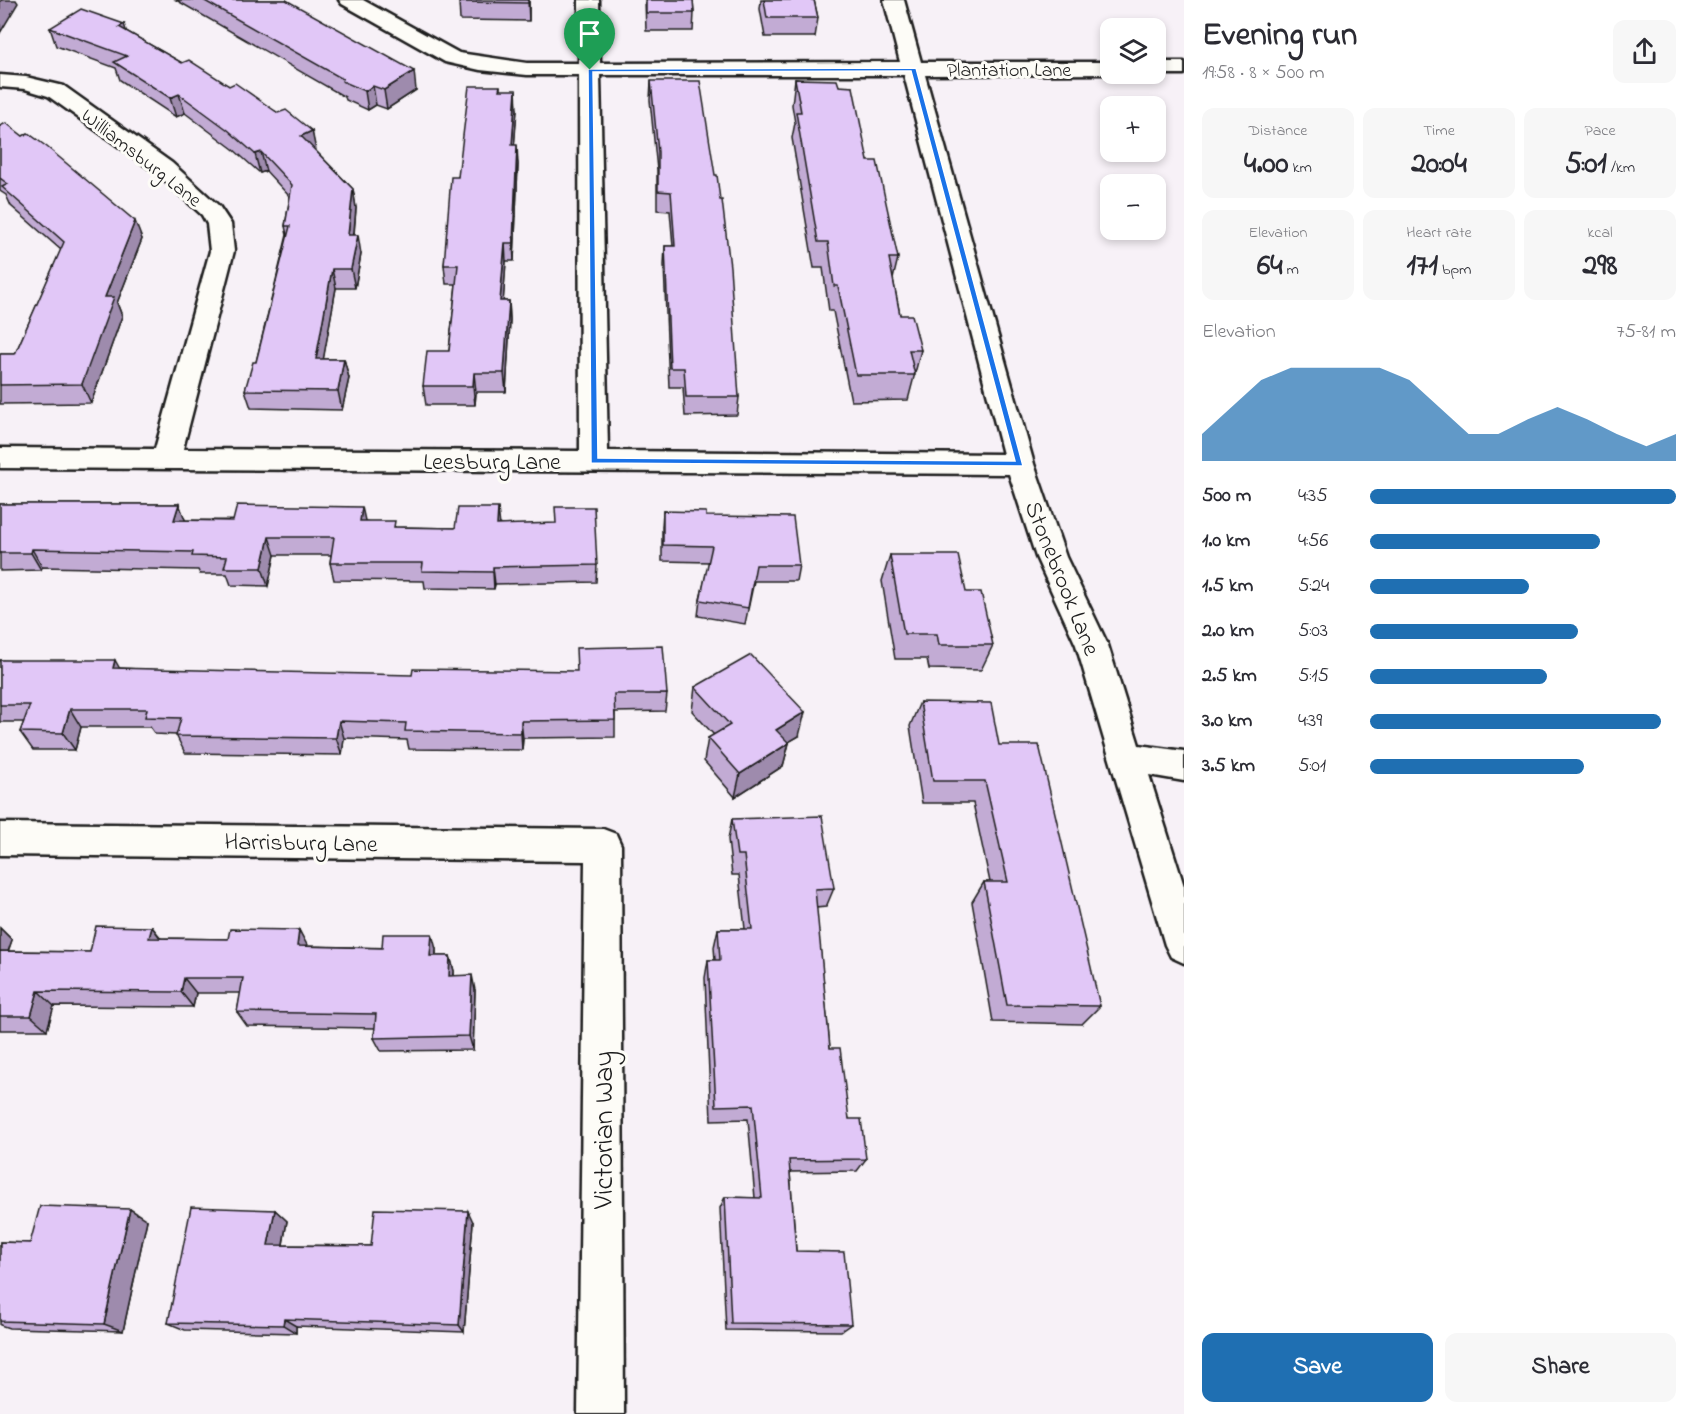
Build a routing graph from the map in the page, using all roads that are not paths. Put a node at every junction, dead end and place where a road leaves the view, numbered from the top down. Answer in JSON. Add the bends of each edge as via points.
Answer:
{"nodes":[{"id":1,"x":349,"y":0,"type":"edge"},
{"id":2,"x":588,"y":0,"type":"edge"},
{"id":3,"x":894,"y":0,"type":"edge"},
{"id":4,"x":1100,"y":68,"type":"edge"},
{"id":5,"x":1166,"y":68,"type":"edge"},
{"id":6,"x":1184,"y":68,"type":"edge"},
{"id":7,"x":914,"y":69,"type":"junction"},
{"id":8,"x":590,"y":70,"type":"junction"},
{"id":9,"x":0,"y":81,"type":"edge"},
{"id":10,"x":0,"y":458,"type":"edge"},
{"id":11,"x":166,"y":460,"type":"junction"},
{"id":12,"x":594,"y":461,"type":"junction"},
{"id":13,"x":1020,"y":464,"type":"junction"},
{"id":14,"x":1126,"y":756,"type":"junction"},
{"id":15,"x":1184,"y":766,"type":"edge"},
{"id":16,"x":0,"y":839,"type":"edge"},
{"id":17,"x":603,"y":845,"type":"joint"},
{"id":18,"x":1184,"y":945,"type":"edge"},
{"id":19,"x":601,"y":1414,"type":"edge"}],
"edges":[{"from":1,"to":8,"type":"street","name":"Plantation Lane","via":[[452,58],[527,69]]},
{"from":2,"to":8,"type":"street"},
{"from":3,"to":7,"type":"street","name":"Stonebrook Lane"},
{"from":4,"to":7,"type":"street","name":"Plantation Lane"},
{"from":5,"to":6,"type":"street"},
{"from":7,"to":8,"type":"street","name":"Plantation Lane"},
{"from":7,"to":13,"type":"street","name":"Stonebrook Lane"},
{"from":8,"to":12,"type":"street"},
{"from":9,"to":11,"type":"street","name":"Williamsburg Lane","via":[[56,91],[164,168],[211,211],[219,224],[222,251]]},
{"from":10,"to":11,"type":"street","name":"Leesburg Lane"},
{"from":11,"to":12,"type":"street","name":"Leesburg Lane"},
{"from":12,"to":13,"type":"street","name":"Leesburg Lane"},
{"from":13,"to":14,"type":"street","name":"Stonebrook Lane","via":[[1051,557],[1092,645]]},
{"from":14,"to":15,"type":"street"},
{"from":14,"to":18,"type":"street","name":"Stonebrook Lane"},
{"from":16,"to":17,"type":"street","name":"Harrisburg Lane"},
{"from":17,"to":19,"type":"street","name":"Victorian Way"}]}
